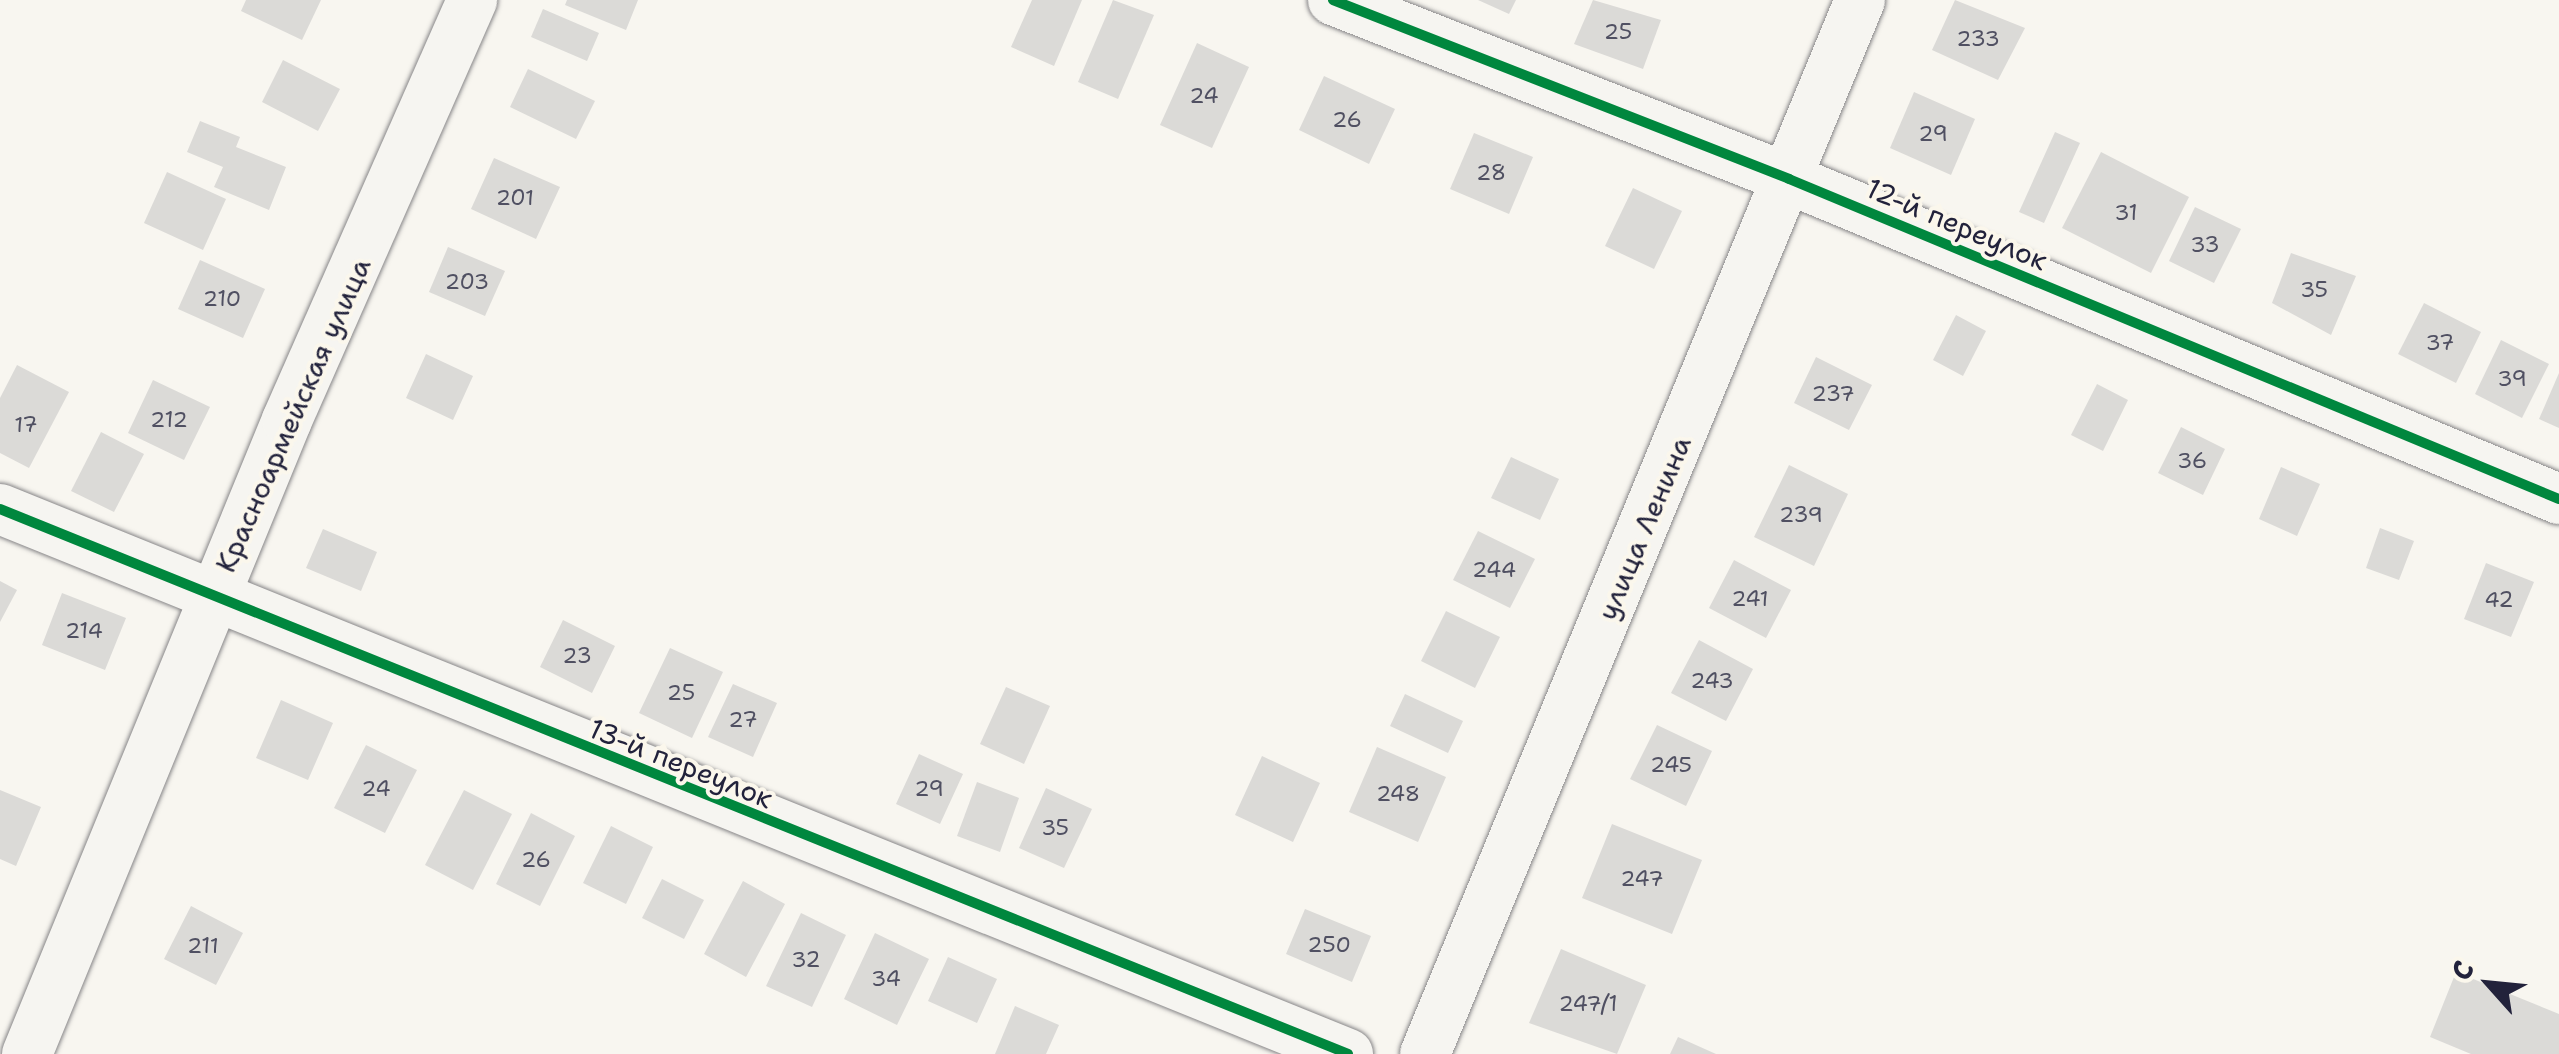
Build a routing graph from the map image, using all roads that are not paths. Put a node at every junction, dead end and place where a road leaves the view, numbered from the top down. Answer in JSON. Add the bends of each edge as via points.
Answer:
{"nodes":[{"id":1,"x":472,"y":0,"type":"edge"},
{"id":2,"x":1333,"y":0,"type":"edge"},
{"id":3,"x":1860,"y":0,"type":"edge"},
{"id":4,"x":1789,"y":179,"type":"junction"},
{"id":5,"x":2559,"y":500,"type":"edge"},
{"id":6,"x":0,"y":509,"type":"edge"},
{"id":7,"x":213,"y":599,"type":"junction"},
{"id":8,"x":27,"y":1054,"type":"edge"},
{"id":9,"x":1348,"y":1054,"type":"edge"},
{"id":10,"x":1425,"y":1054,"type":"edge"}],
"edges":[{"from":1,"to":7,"type":"street","name":"Красноармейская улица"},
{"from":2,"to":4,"type":"street","name":"12-й переулок"},
{"from":3,"to":4,"type":"street","name":"улица Ленина"},
{"from":4,"to":5,"type":"street","name":"12-й переулок"},
{"from":4,"to":10,"type":"street","name":"улица Ленина"},
{"from":6,"to":7,"type":"street","name":"13-й переулок"},
{"from":7,"to":8,"type":"street","name":"Красноармейская улица"},
{"from":7,"to":9,"type":"street","name":"13-й переулок"}]}
